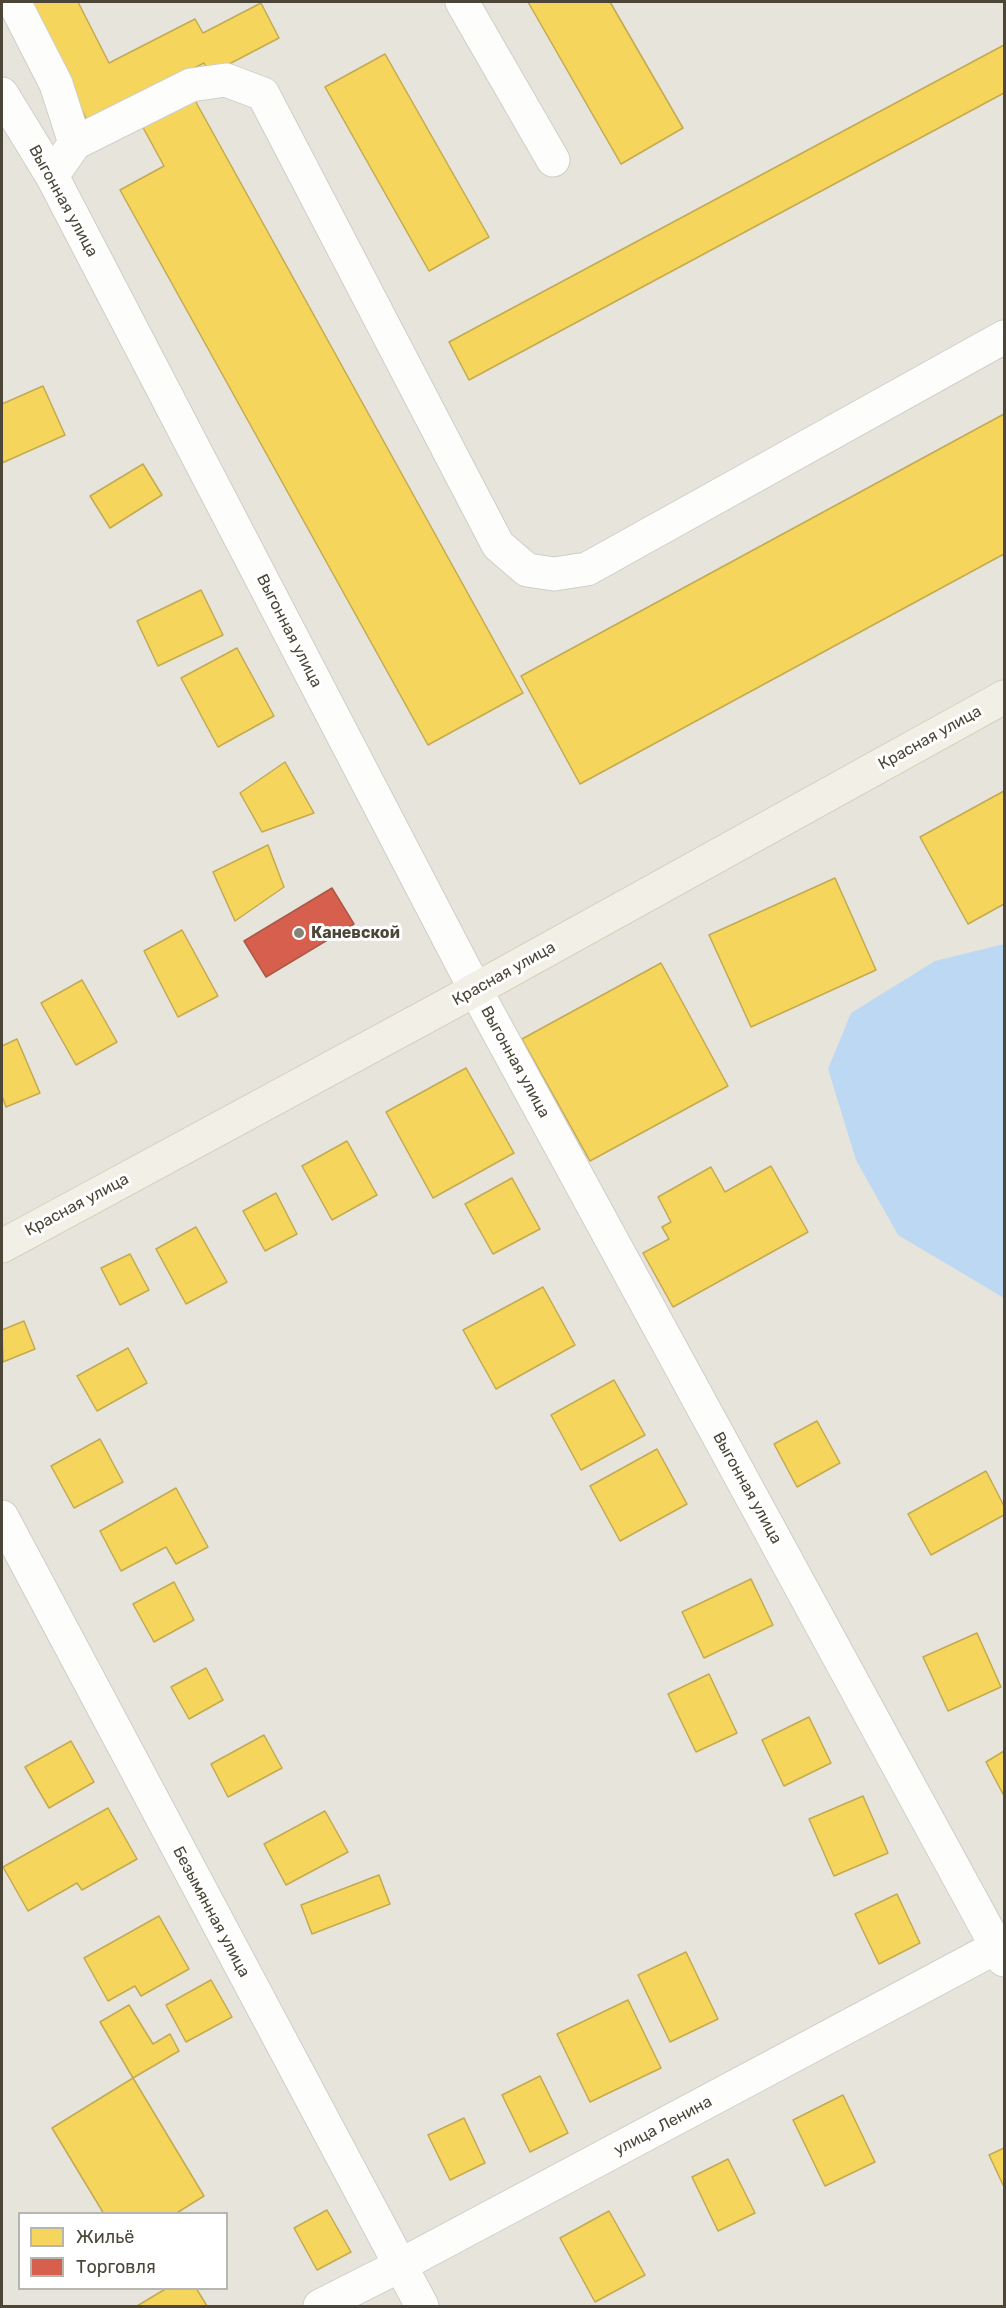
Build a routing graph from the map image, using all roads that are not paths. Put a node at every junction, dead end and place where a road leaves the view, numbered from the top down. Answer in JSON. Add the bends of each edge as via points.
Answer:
{"nodes":[{"id":1,"x":14,"y":2,"type":"edge"},
{"id":2,"x":462,"y":2,"type":"edge"},
{"id":3,"x":2,"y":94,"type":"edge"},
{"id":4,"x":75,"y":143,"type":"junction"},
{"id":5,"x":553,"y":160,"type":"dead end"},
{"id":6,"x":52,"y":176,"type":"junction"},
{"id":7,"x":1005,"y":337,"type":"edge"},
{"id":8,"x":1005,"y":697,"type":"edge"},
{"id":9,"x":475,"y":989,"type":"junction"},
{"id":10,"x":2,"y":1246,"type":"edge"},
{"id":11,"x":2,"y":1517,"type":"edge"},
{"id":12,"x":1002,"y":1950,"type":"edge"},
{"id":13,"x":399,"y":2266,"type":"junction"},
{"id":14,"x":320,"y":2307,"type":"edge"},
{"id":15,"x":422,"y":2307,"type":"edge"}],
"edges":[{"from":1,"to":4,"type":"street","via":[[56,84]]},
{"from":2,"to":5,"type":"street"},
{"from":3,"to":6,"type":"street","name":"Выгонная улица"},
{"from":4,"to":6,"type":"street"},
{"from":4,"to":7,"type":"street","via":[[191,85],[226,80],[263,94],[498,545],[527,570],[554,574],[587,569]]},
{"from":6,"to":9,"type":"street","name":"Выгонная улица"},
{"from":8,"to":9,"type":"main road","name":"Красная улица"},
{"from":9,"to":10,"type":"main road","name":"Красная улица"},
{"from":9,"to":12,"type":"street","name":"Выгонная улица"},
{"from":11,"to":13,"type":"street","name":"Безымянная улица"},
{"from":12,"to":13,"type":"street","name":"улица Ленина"},
{"from":13,"to":14,"type":"street","name":"улица Ленина"},
{"from":13,"to":15,"type":"street","name":"Безымянная улица"}]}
